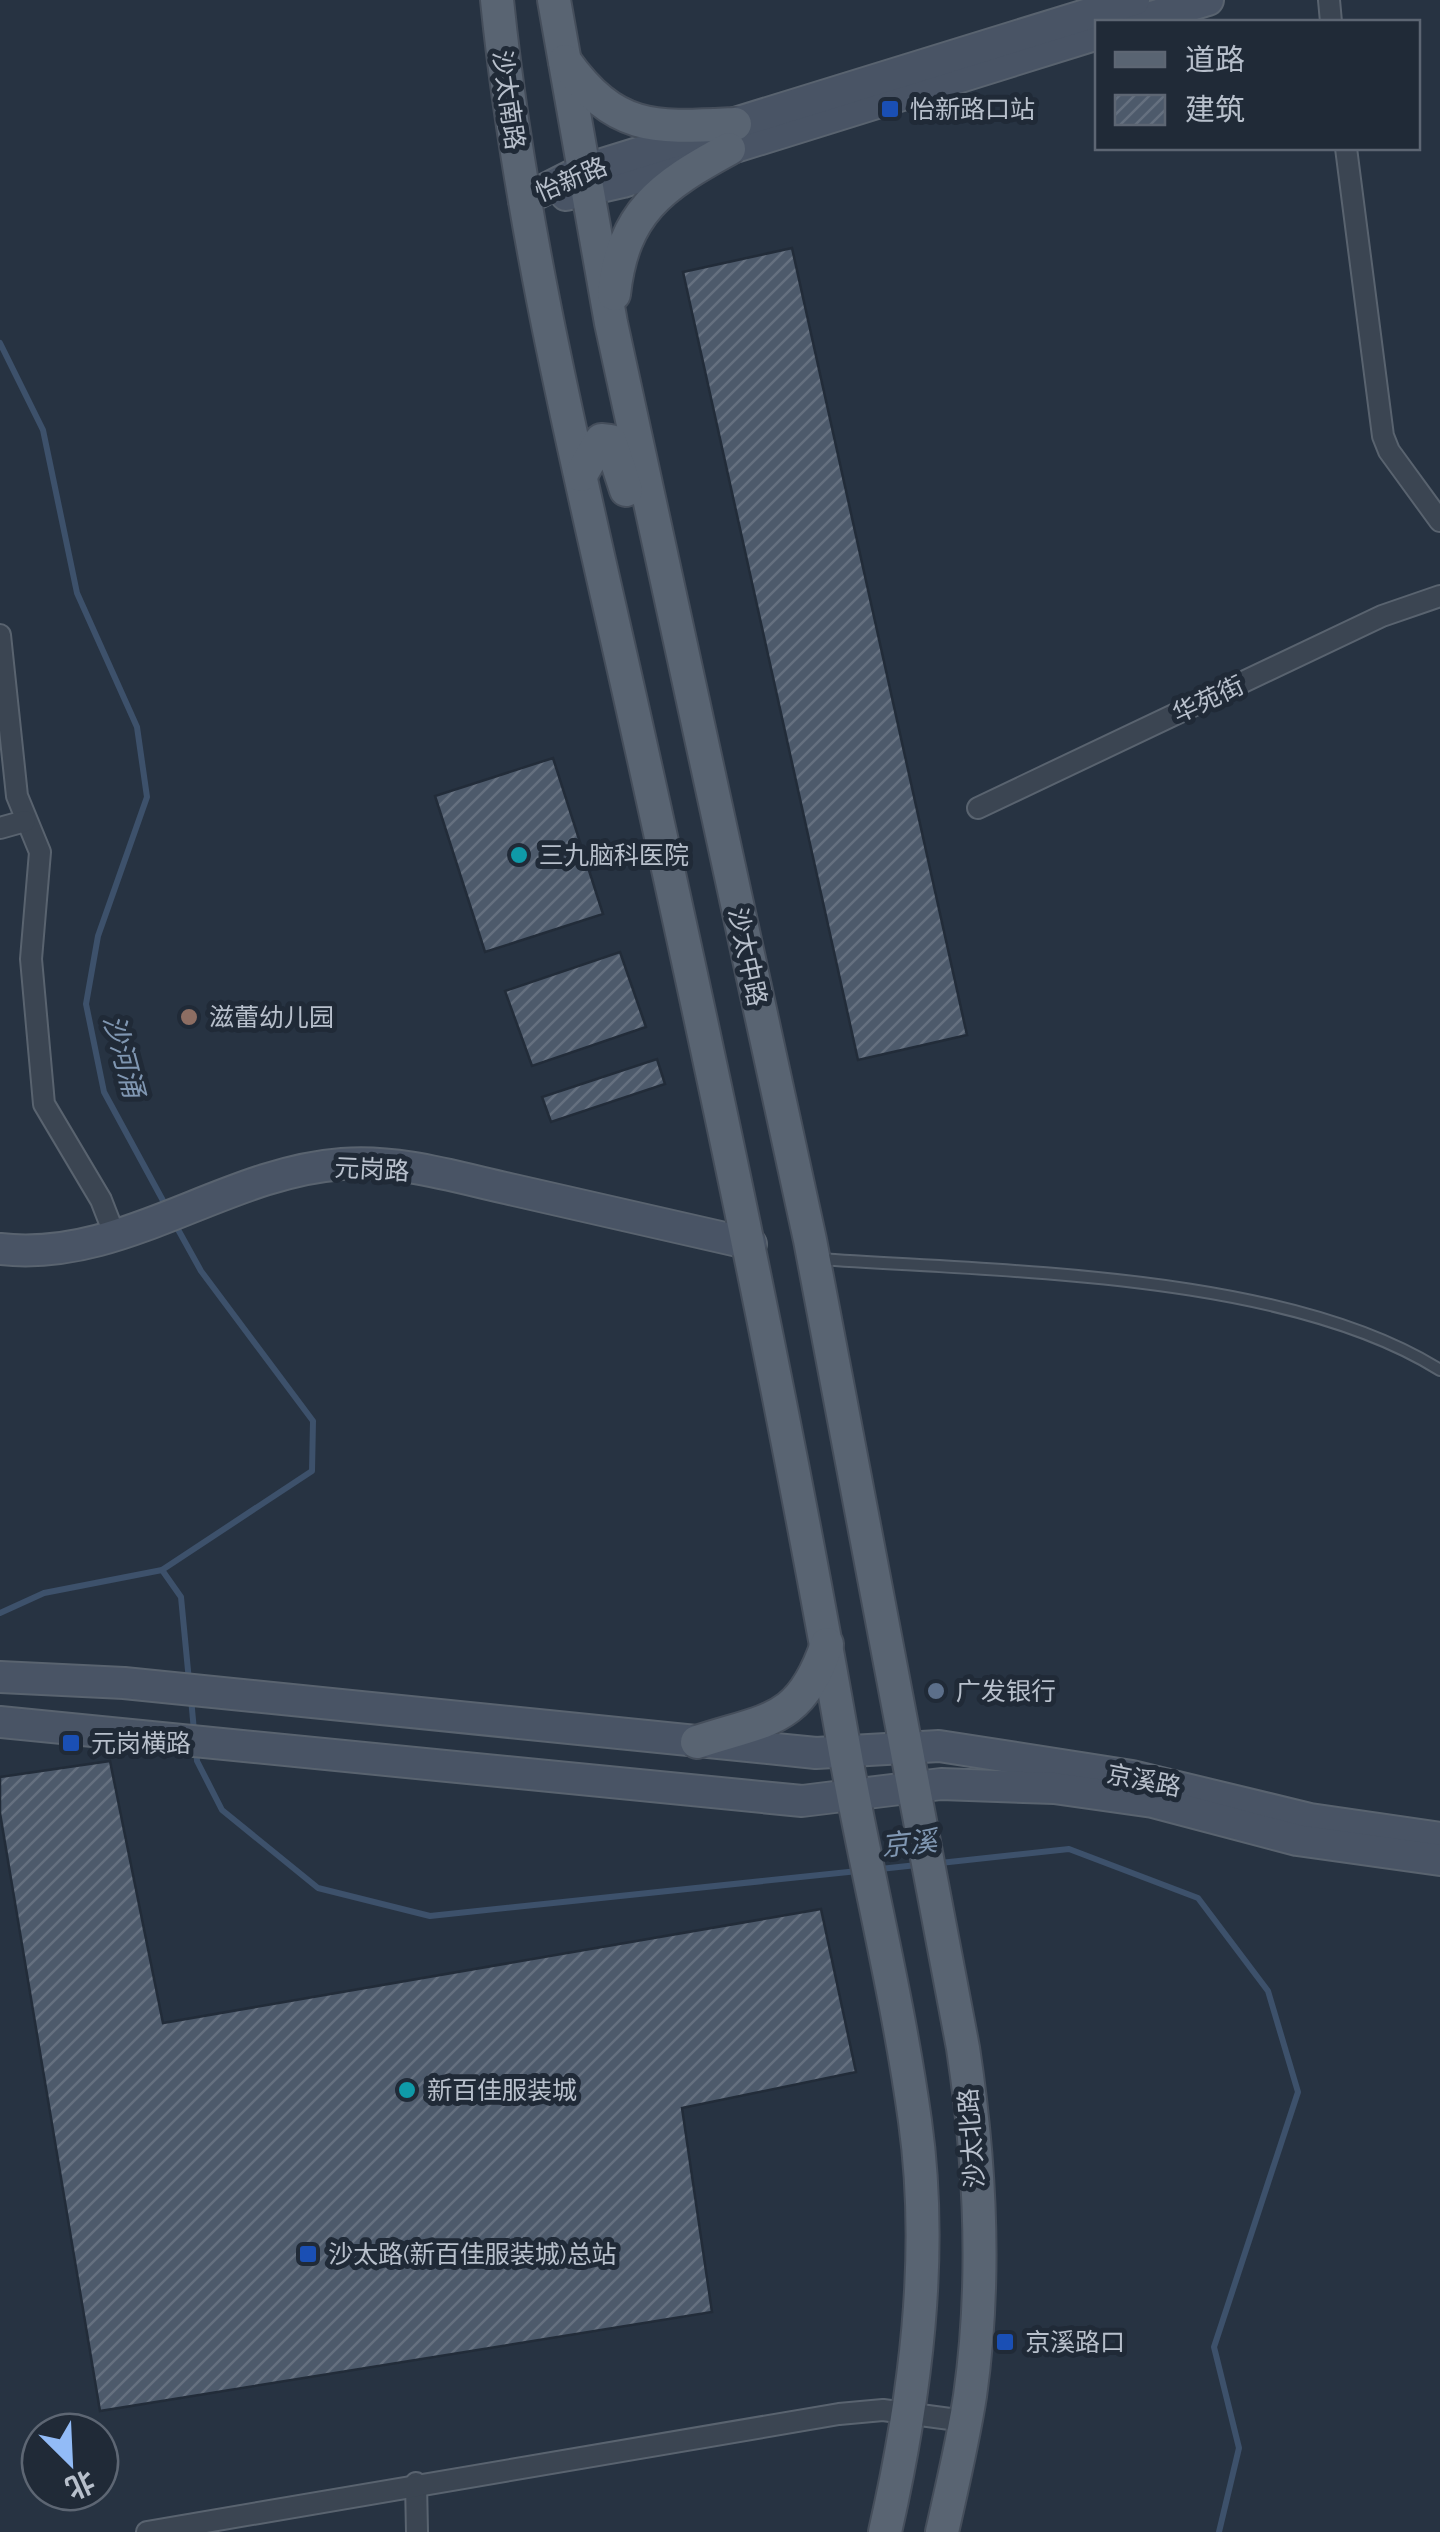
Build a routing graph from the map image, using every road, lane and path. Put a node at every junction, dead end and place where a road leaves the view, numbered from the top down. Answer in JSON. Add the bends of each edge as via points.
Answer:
{"nodes":[{"id":1,"x":496,"y":0,"type":"edge"},
{"id":2,"x":554,"y":0,"type":"edge"},
{"id":3,"x":1134,"y":0,"type":"edge"},
{"id":4,"x":1208,"y":0,"type":"edge"},
{"id":5,"x":1143,"y":20,"type":"edge"},
{"id":6,"x":1095,"y":35,"type":"edge"},
{"id":7,"x":560,"y":38,"type":"junction"},
{"id":8,"x":732,"y":136,"type":"junction"},
{"id":9,"x":1346,"y":150,"type":"edge"},
{"id":10,"x":585,"y":181,"type":"junction"},
{"id":11,"x":524,"y":200,"type":"junction"},
{"id":12,"x":611,"y":323,"type":"junction"},
{"id":13,"x":581,"y":475,"type":"junction"},
{"id":14,"x":1440,"y":521,"type":"edge"},
{"id":15,"x":658,"y":544,"type":"junction"},
{"id":16,"x":1440,"y":596,"type":"edge"},
{"id":17,"x":0,"y":635,"type":"edge"},
{"id":18,"x":978,"y":808,"type":"dead end"},
{"id":19,"x":25,"y":821,"type":"junction"},
{"id":20,"x":0,"y":828,"type":"edge"},
{"id":21,"x":126,"y":1232,"type":"junction"},
{"id":22,"x":751,"y":1244,"type":"junction"},
{"id":23,"x":0,"y":1249,"type":"edge"},
{"id":24,"x":814,"y":1258,"type":"junction"},
{"id":25,"x":1440,"y":1370,"type":"edge"},
{"id":26,"x":829,"y":1640,"type":"junction"},
{"id":27,"x":1,"y":1677,"type":"edge"},
{"id":28,"x":0,"y":1722,"type":"edge"},
{"id":29,"x":590,"y":1728,"type":"junction"},
{"id":30,"x":698,"y":1742,"type":"junction"},
{"id":31,"x":906,"y":1746,"type":"junction"},
{"id":32,"x":846,"y":1752,"type":"junction"},
{"id":33,"x":533,"y":1772,"type":"junction"},
{"id":34,"x":914,"y":1788,"type":"junction"},
{"id":35,"x":855,"y":1796,"type":"junction"},
{"id":36,"x":1440,"y":1838,"type":"edge"},
{"id":37,"x":1440,"y":1860,"type":"edge"},
{"id":38,"x":908,"y":2412,"type":"junction"},
{"id":39,"x":965,"y":2421,"type":"junction"},
{"id":40,"x":416,"y":2483,"type":"junction"},
{"id":41,"x":147,"y":2532,"type":"edge"},
{"id":42,"x":417,"y":2532,"type":"edge"},
{"id":43,"x":885,"y":2532,"type":"edge"},
{"id":44,"x":942,"y":2532,"type":"edge"}],
"edges":[{"from":1,"to":11,"type":"main road","name":"沙太南路"},
{"from":2,"to":7,"type":"main road"},
{"from":3,"to":8,"type":"main road","name":"怡新路"},
{"from":4,"to":5,"type":"main road"},
{"from":6,"to":8,"type":"main road","name":"怡新路"},
{"from":7,"to":8,"type":"main road","via":[[564,60],[618,114],[638,124]]},
{"from":7,"to":10,"type":"main road"},
{"from":8,"to":10,"type":"main road","name":"怡新路"},
{"from":8,"to":12,"type":"main road","via":[[638,215],[621,250]]},
{"from":9,"to":14,"type":"street","via":[[1383,436]]},
{"from":10,"to":11,"type":"main road","name":"怡新路"},
{"from":10,"to":12,"type":"main road","name":"沙太中路"},
{"from":11,"to":13,"type":"main road"},
{"from":12,"to":15,"type":"main road","name":"沙太中路"},
{"from":13,"to":15,"type":"main road","via":[[594,446],[610,441],[632,512]]},
{"from":13,"to":22,"type":"main road"},
{"from":15,"to":24,"type":"main road","name":"沙太中路"},
{"from":16,"to":18,"type":"street","name":"华苑街","via":[[1382,616]]},
{"from":17,"to":19,"type":"street"},
{"from":19,"to":20,"type":"street"},
{"from":19,"to":21,"type":"street","via":[[40,852],[31,960],[44,1104]]},
{"from":21,"to":22,"type":"main road","name":"元岗路","via":[[285,1172],[375,1164]]},
{"from":21,"to":23,"type":"main road","name":"元岗路","via":[[62,1251]]},
{"from":22,"to":26,"type":"main road"},
{"from":24,"to":25,"type":"lane","via":[[1211,1292],[1371,1336]]},
{"from":24,"to":31,"type":"main road","name":"沙太中路"},
{"from":26,"to":30,"type":"main road","via":[[814,1680],[794,1705]]},
{"from":26,"to":32,"type":"main road"},
{"from":27,"to":29,"type":"main road"},
{"from":28,"to":33,"type":"main road"},
{"from":29,"to":30,"type":"main road"},
{"from":29,"to":33,"type":"main road","via":[[601,1745],[598,1760]]},
{"from":30,"to":32,"type":"main road"},
{"from":31,"to":32,"type":"main road","name":"京溪路"},
{"from":31,"to":34,"type":"main road","name":"沙太北路"},
{"from":31,"to":36,"type":"main road","name":"京溪路","via":[[1132,1776],[1310,1819]]},
{"from":32,"to":35,"type":"main road"},
{"from":33,"to":35,"type":"main road","via":[[802,1801]]},
{"from":34,"to":35,"type":"main road","name":"京溪路"},
{"from":34,"to":37,"type":"main road","name":"京溪路","via":[[997,1785],[1110,1794],[1297,1840]]},
{"from":34,"to":39,"type":"main road","name":"沙太北路","via":[[966,2064],[974,2146],[977,2291]]},
{"from":35,"to":38,"type":"main road","via":[[916,2126],[922,2224]]},
{"from":38,"to":39,"type":"street"},
{"from":38,"to":40,"type":"street","via":[[754,2425]]},
{"from":38,"to":43,"type":"main road"},
{"from":39,"to":44,"type":"main road","name":"沙太北路"},
{"from":40,"to":41,"type":"street"},
{"from":40,"to":42,"type":"street"}]}
